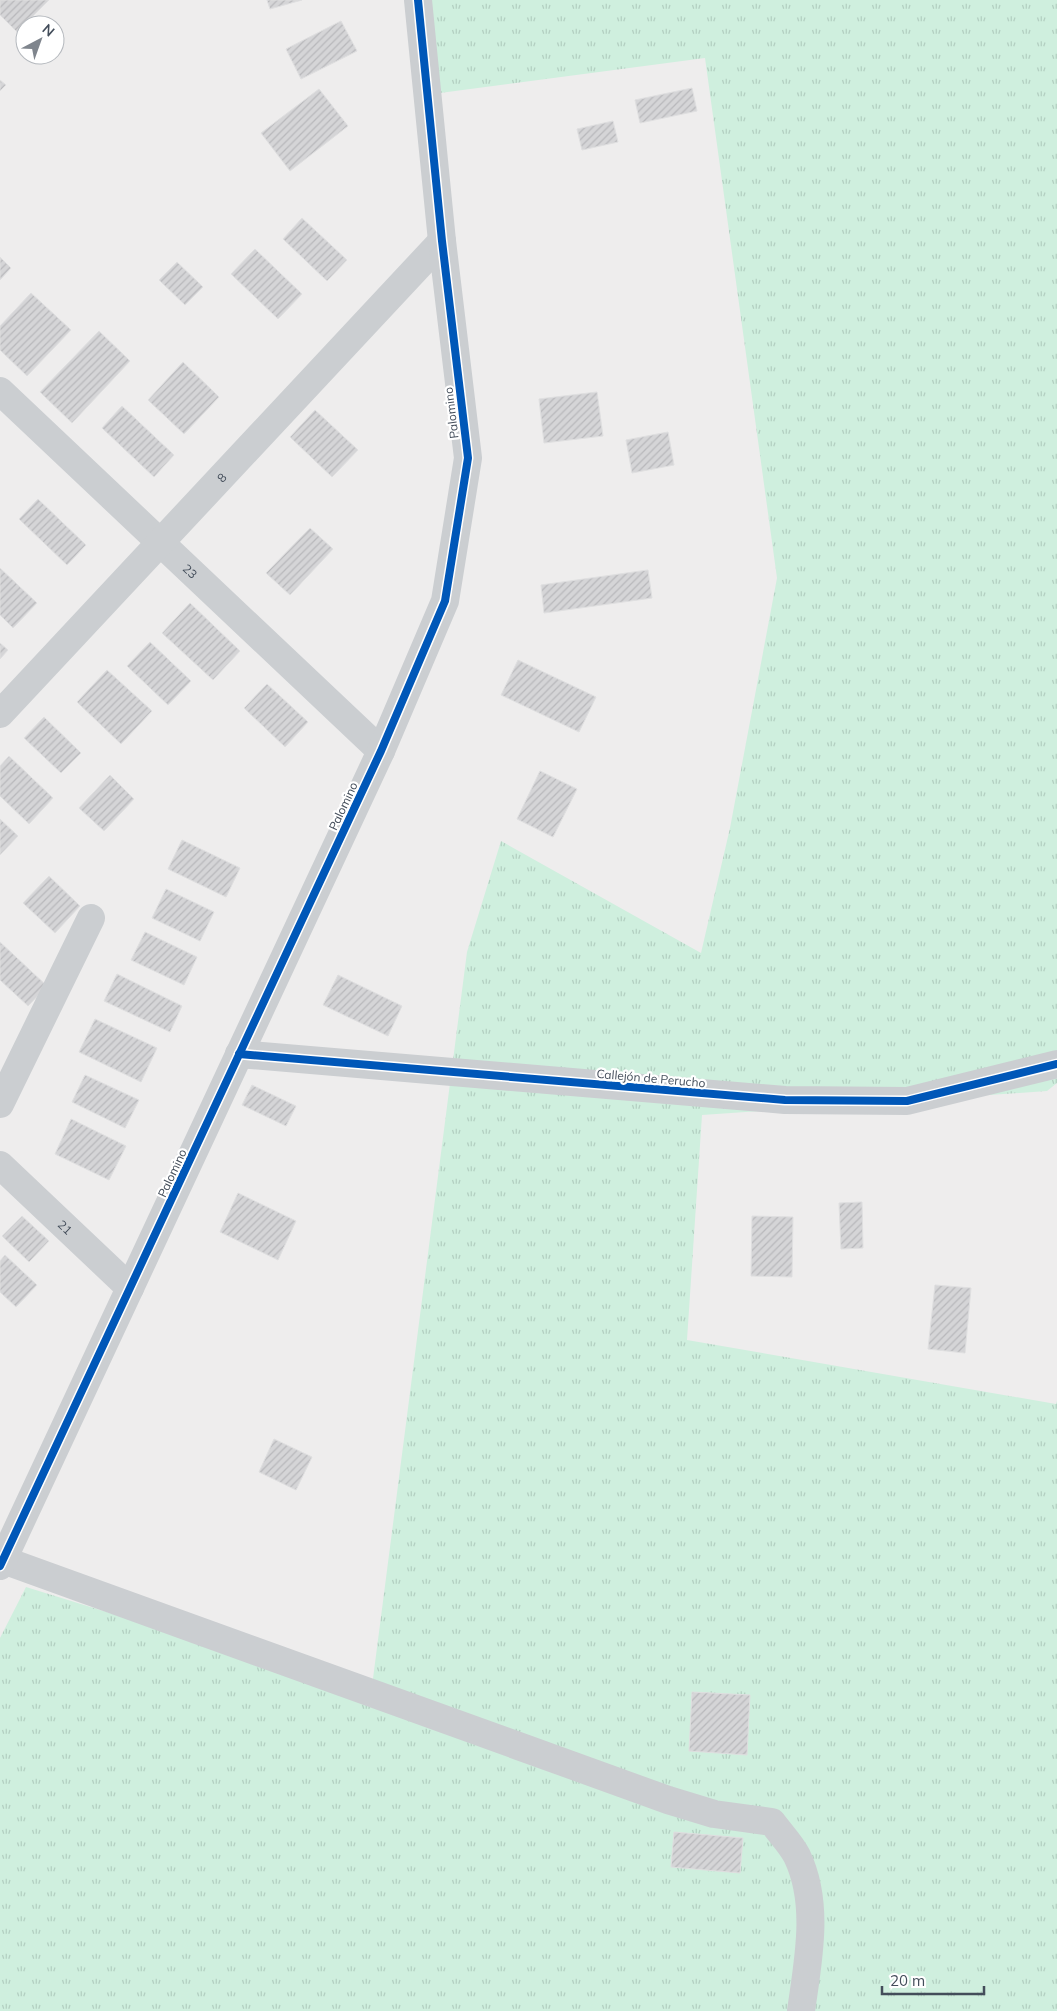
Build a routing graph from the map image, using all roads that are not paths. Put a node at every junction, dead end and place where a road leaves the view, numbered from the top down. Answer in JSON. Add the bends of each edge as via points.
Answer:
{"nodes":[{"id":1,"x":418,"y":0,"type":"edge"},
{"id":2,"x":442,"y":241,"type":"junction"},
{"id":3,"x":0,"y":391,"type":"edge"},
{"id":4,"x":160,"y":542,"type":"junction"},
{"id":5,"x":0,"y":714,"type":"edge"},
{"id":6,"x":381,"y":751,"type":"junction"},
{"id":7,"x":91,"y":918,"type":"dead end"},
{"id":8,"x":239,"y":1054,"type":"junction"},
{"id":9,"x":1057,"y":1064,"type":"edge"},
{"id":10,"x":0,"y":1104,"type":"edge"},
{"id":11,"x":0,"y":1165,"type":"edge"},
{"id":12,"x":130,"y":1288,"type":"junction"},
{"id":13,"x":2,"y":1563,"type":"edge"},
{"id":14,"x":801,"y":2011,"type":"edge"}],
"edges":[{"from":1,"to":2,"type":"street","name":"Palomino"},
{"from":2,"to":4,"type":"street","name":"8"},
{"from":2,"to":6,"type":"street","name":"Palomino","via":[[468,458],[445,601]]},
{"from":3,"to":4,"type":"street","name":"23"},
{"from":4,"to":5,"type":"street","name":"8"},
{"from":4,"to":6,"type":"street","name":"23"},
{"from":6,"to":8,"type":"street","name":"Palomino"},
{"from":7,"to":10,"type":"street"},
{"from":8,"to":9,"type":"street","name":"Callejón de Perucho","via":[[794,1100],[907,1101]]},
{"from":8,"to":12,"type":"street","name":"Palomino"},
{"from":11,"to":12,"type":"street","name":"21"},
{"from":12,"to":13,"type":"street","name":"Palomino"},
{"from":13,"to":14,"type":"street","via":[[668,1800],[714,1814],[772,1822],[797,1856],[809,1894],[810,1951]]}]}
